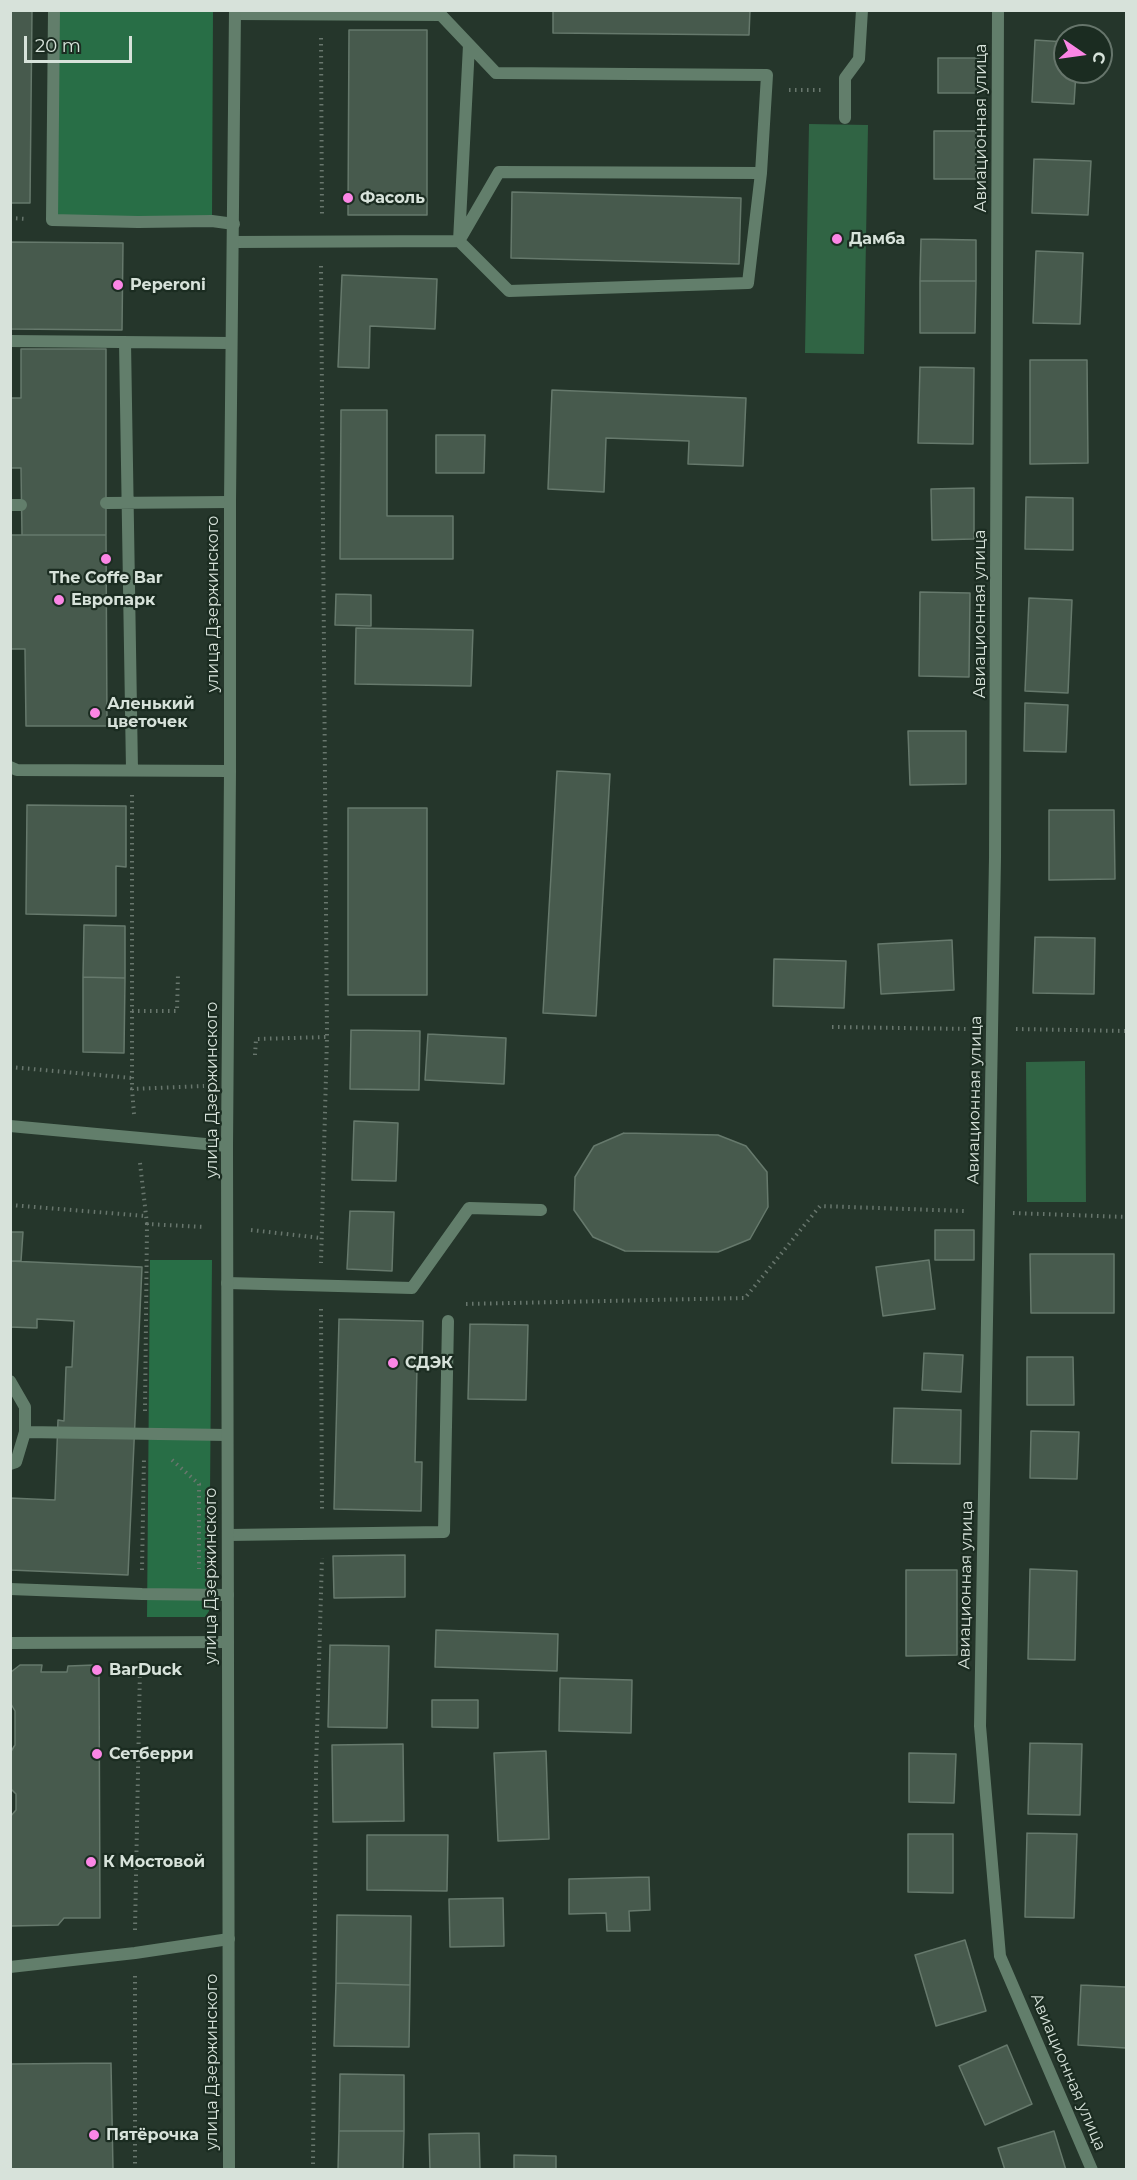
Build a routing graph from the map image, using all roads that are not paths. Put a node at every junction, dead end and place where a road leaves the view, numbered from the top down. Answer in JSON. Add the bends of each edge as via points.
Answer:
{"nodes":[{"id":1,"x":54,"y":10,"type":"edge"},
{"id":2,"x":862,"y":10,"type":"edge"},
{"id":3,"x":998,"y":10,"type":"edge"},
{"id":4,"x":235,"y":13,"type":"edge"},
{"id":5,"x":469,"y":45,"type":"junction"},
{"id":6,"x":844,"y":118,"type":"dead end"},
{"id":7,"x":761,"y":173,"type":"junction"},
{"id":8,"x":234,"y":224,"type":"junction"},
{"id":9,"x":459,"y":241,"type":"junction"},
{"id":10,"x":233,"y":242,"type":"junction"},
{"id":11,"x":10,"y":341,"type":"edge"},
{"id":12,"x":125,"y":342,"type":"junction"},
{"id":13,"x":231,"y":343,"type":"junction"},
{"id":14,"x":230,"y":502,"type":"junction"},
{"id":15,"x":106,"y":503,"type":"dead end"},
{"id":16,"x":126,"y":504,"type":"junction"},
{"id":17,"x":10,"y":767,"type":"edge"},
{"id":18,"x":132,"y":770,"type":"junction"},
{"id":19,"x":230,"y":771,"type":"junction"},
{"id":20,"x":10,"y":1126,"type":"edge"},
{"id":21,"x":227,"y":1146,"type":"junction"},
{"id":22,"x":541,"y":1210,"type":"dead end"},
{"id":23,"x":227,"y":1283,"type":"junction"},
{"id":24,"x":448,"y":1321,"type":"dead end"},
{"id":25,"x":10,"y":1381,"type":"edge"},
{"id":26,"x":25,"y":1432,"type":"junction"},
{"id":27,"x":227,"y":1436,"type":"junction"},
{"id":28,"x":10,"y":1464,"type":"edge"},
{"id":29,"x":228,"y":1535,"type":"junction"},
{"id":30,"x":10,"y":1588,"type":"edge"},
{"id":31,"x":228,"y":1594,"type":"junction"},
{"id":32,"x":228,"y":1642,"type":"junction"},
{"id":33,"x":10,"y":1643,"type":"edge"},
{"id":34,"x":229,"y":1939,"type":"junction"},
{"id":35,"x":10,"y":1967,"type":"edge"},
{"id":36,"x":229,"y":2169,"type":"edge"},
{"id":37,"x":1092,"y":2169,"type":"edge"}],
"edges":[{"from":1,"to":8,"type":"street","via":[[52,220]]},
{"from":2,"to":6,"type":"street","via":[[859,59],[845,78]]},
{"from":3,"to":37,"type":"street","name":"Авиационная улица","via":[[995,858],[980,1726],[1000,1956]]},
{"from":4,"to":5,"type":"street","via":[[441,15]]},
{"from":4,"to":8,"type":"street","name":"улица Дзержинского"},
{"from":5,"to":7,"type":"street","via":[[496,73],[767,75]]},
{"from":5,"to":9,"type":"street"},
{"from":7,"to":9,"type":"street","via":[[499,172]]},
{"from":7,"to":9,"type":"street","via":[[748,283],[509,291]]},
{"from":8,"to":10,"type":"street","name":"улица Дзержинского"},
{"from":9,"to":10,"type":"street"},
{"from":10,"to":13,"type":"street","name":"улица Дзержинского"},
{"from":11,"to":12,"type":"street"},
{"from":12,"to":13,"type":"street"},
{"from":12,"to":16,"type":"street"},
{"from":13,"to":14,"type":"street","name":"улица Дзержинского"},
{"from":14,"to":16,"type":"street"},
{"from":14,"to":19,"type":"street","name":"улица Дзержинского"},
{"from":15,"to":16,"type":"street"},
{"from":16,"to":18,"type":"street"},
{"from":17,"to":18,"type":"street"},
{"from":18,"to":19,"type":"street"},
{"from":19,"to":21,"type":"street","name":"улица Дзержинского"},
{"from":20,"to":21,"type":"street"},
{"from":21,"to":23,"type":"street","name":"улица Дзержинского"},
{"from":22,"to":23,"type":"street","via":[[469,1208],[412,1288]]},
{"from":23,"to":27,"type":"street","name":"улица Дзержинского"},
{"from":24,"to":29,"type":"street","via":[[444,1532]]},
{"from":25,"to":26,"type":"street","via":[[25,1407]]},
{"from":26,"to":27,"type":"street"},
{"from":26,"to":28,"type":"street","via":[[16,1462]]},
{"from":27,"to":29,"type":"street","name":"улица Дзержинского"},
{"from":29,"to":31,"type":"street","name":"улица Дзержинского"},
{"from":30,"to":31,"type":"street"},
{"from":31,"to":32,"type":"street","name":"улица Дзержинского"},
{"from":32,"to":33,"type":"street"},
{"from":32,"to":34,"type":"street","name":"улица Дзержинского"},
{"from":34,"to":35,"type":"street"},
{"from":34,"to":36,"type":"street","name":"улица Дзержинского"}]}
